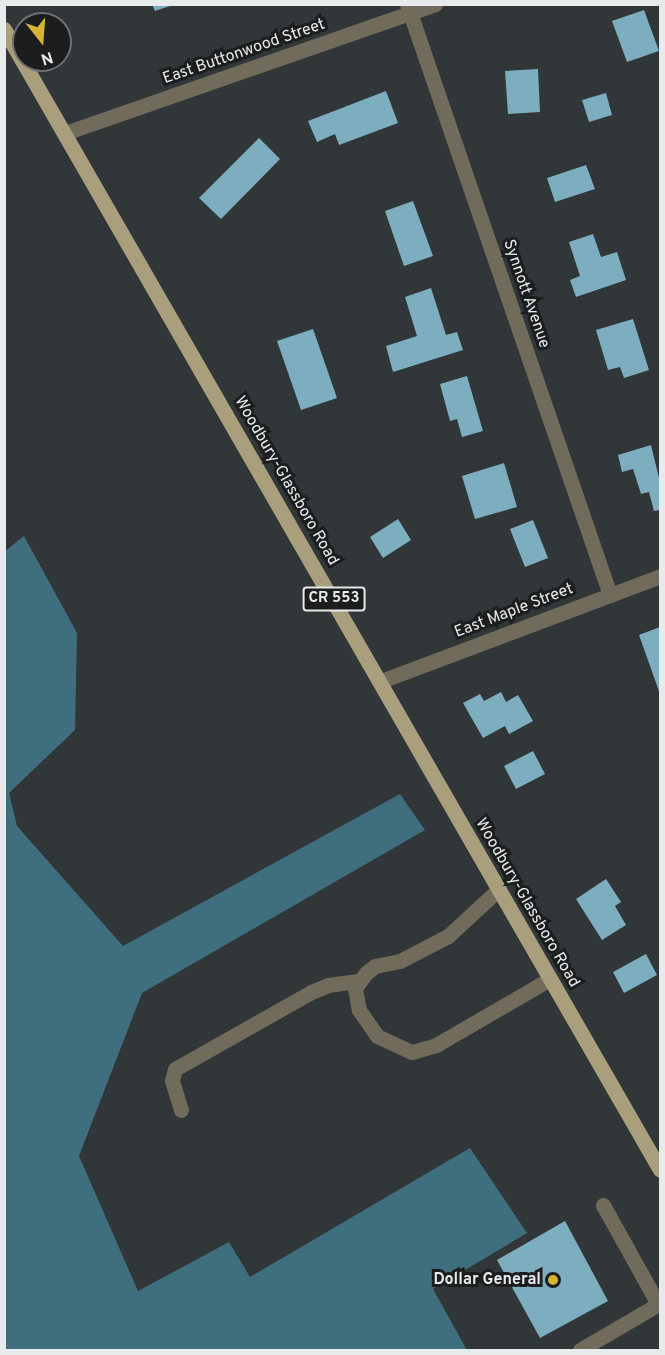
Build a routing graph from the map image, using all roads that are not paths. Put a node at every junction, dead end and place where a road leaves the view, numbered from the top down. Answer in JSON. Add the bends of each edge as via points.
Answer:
{"nodes":[{"id":1,"x":435,"y":4,"type":"edge"},
{"id":2,"x":409,"y":9,"type":"edge"},
{"id":3,"x":4,"y":29,"type":"edge"},
{"id":4,"x":65,"y":133,"type":"junction"},
{"id":5,"x":660,"y":576,"type":"edge"},
{"id":6,"x":610,"y":595,"type":"junction"},
{"id":7,"x":381,"y":681,"type":"junction"},
{"id":8,"x":498,"y":889,"type":"junction"},
{"id":9,"x":550,"y":979,"type":"junction"},
{"id":10,"x":358,"y":981,"type":"junction"},
{"id":11,"x":181,"y":1110,"type":"dead end"},
{"id":12,"x":660,"y":1170,"type":"edge"},
{"id":13,"x":603,"y":1204,"type":"dead end"},
{"id":14,"x":659,"y":1304,"type":"edge"},
{"id":15,"x":580,"y":1350,"type":"edge"}],
"edges":[{"from":1,"to":2,"type":"street","name":"East Buttonwood Street"},
{"from":2,"to":4,"type":"street","name":"East Buttonwood Street"},
{"from":2,"to":6,"type":"street","name":"Synnott Avenue"},
{"from":3,"to":4,"type":"main road","name":"Woodbury-Glassboro Road","number":"CR 553"},
{"from":4,"to":7,"type":"main road","name":"Woodbury-Glassboro Road","number":"CR 553"},
{"from":5,"to":6,"type":"street","name":"East Maple Street"},
{"from":6,"to":7,"type":"street","name":"East Maple Street"},
{"from":7,"to":8,"type":"main road","name":"Woodbury-Glassboro Road","number":"CR 553"},
{"from":8,"to":9,"type":"main road","name":"Woodbury-Glassboro Road","number":"CR 553"},
{"from":8,"to":10,"type":"street","via":[[448,936],[400,961],[375,966]]},
{"from":9,"to":10,"type":"street","via":[[436,1045],[412,1052],[377,1036],[356,1002]]},
{"from":9,"to":12,"type":"main road","name":"Woodbury-Glassboro Road","number":"CR 553"},
{"from":10,"to":11,"type":"street","via":[[311,992],[174,1069],[172,1080]]},
{"from":13,"to":14,"type":"street"},
{"from":14,"to":15,"type":"street"}]}
